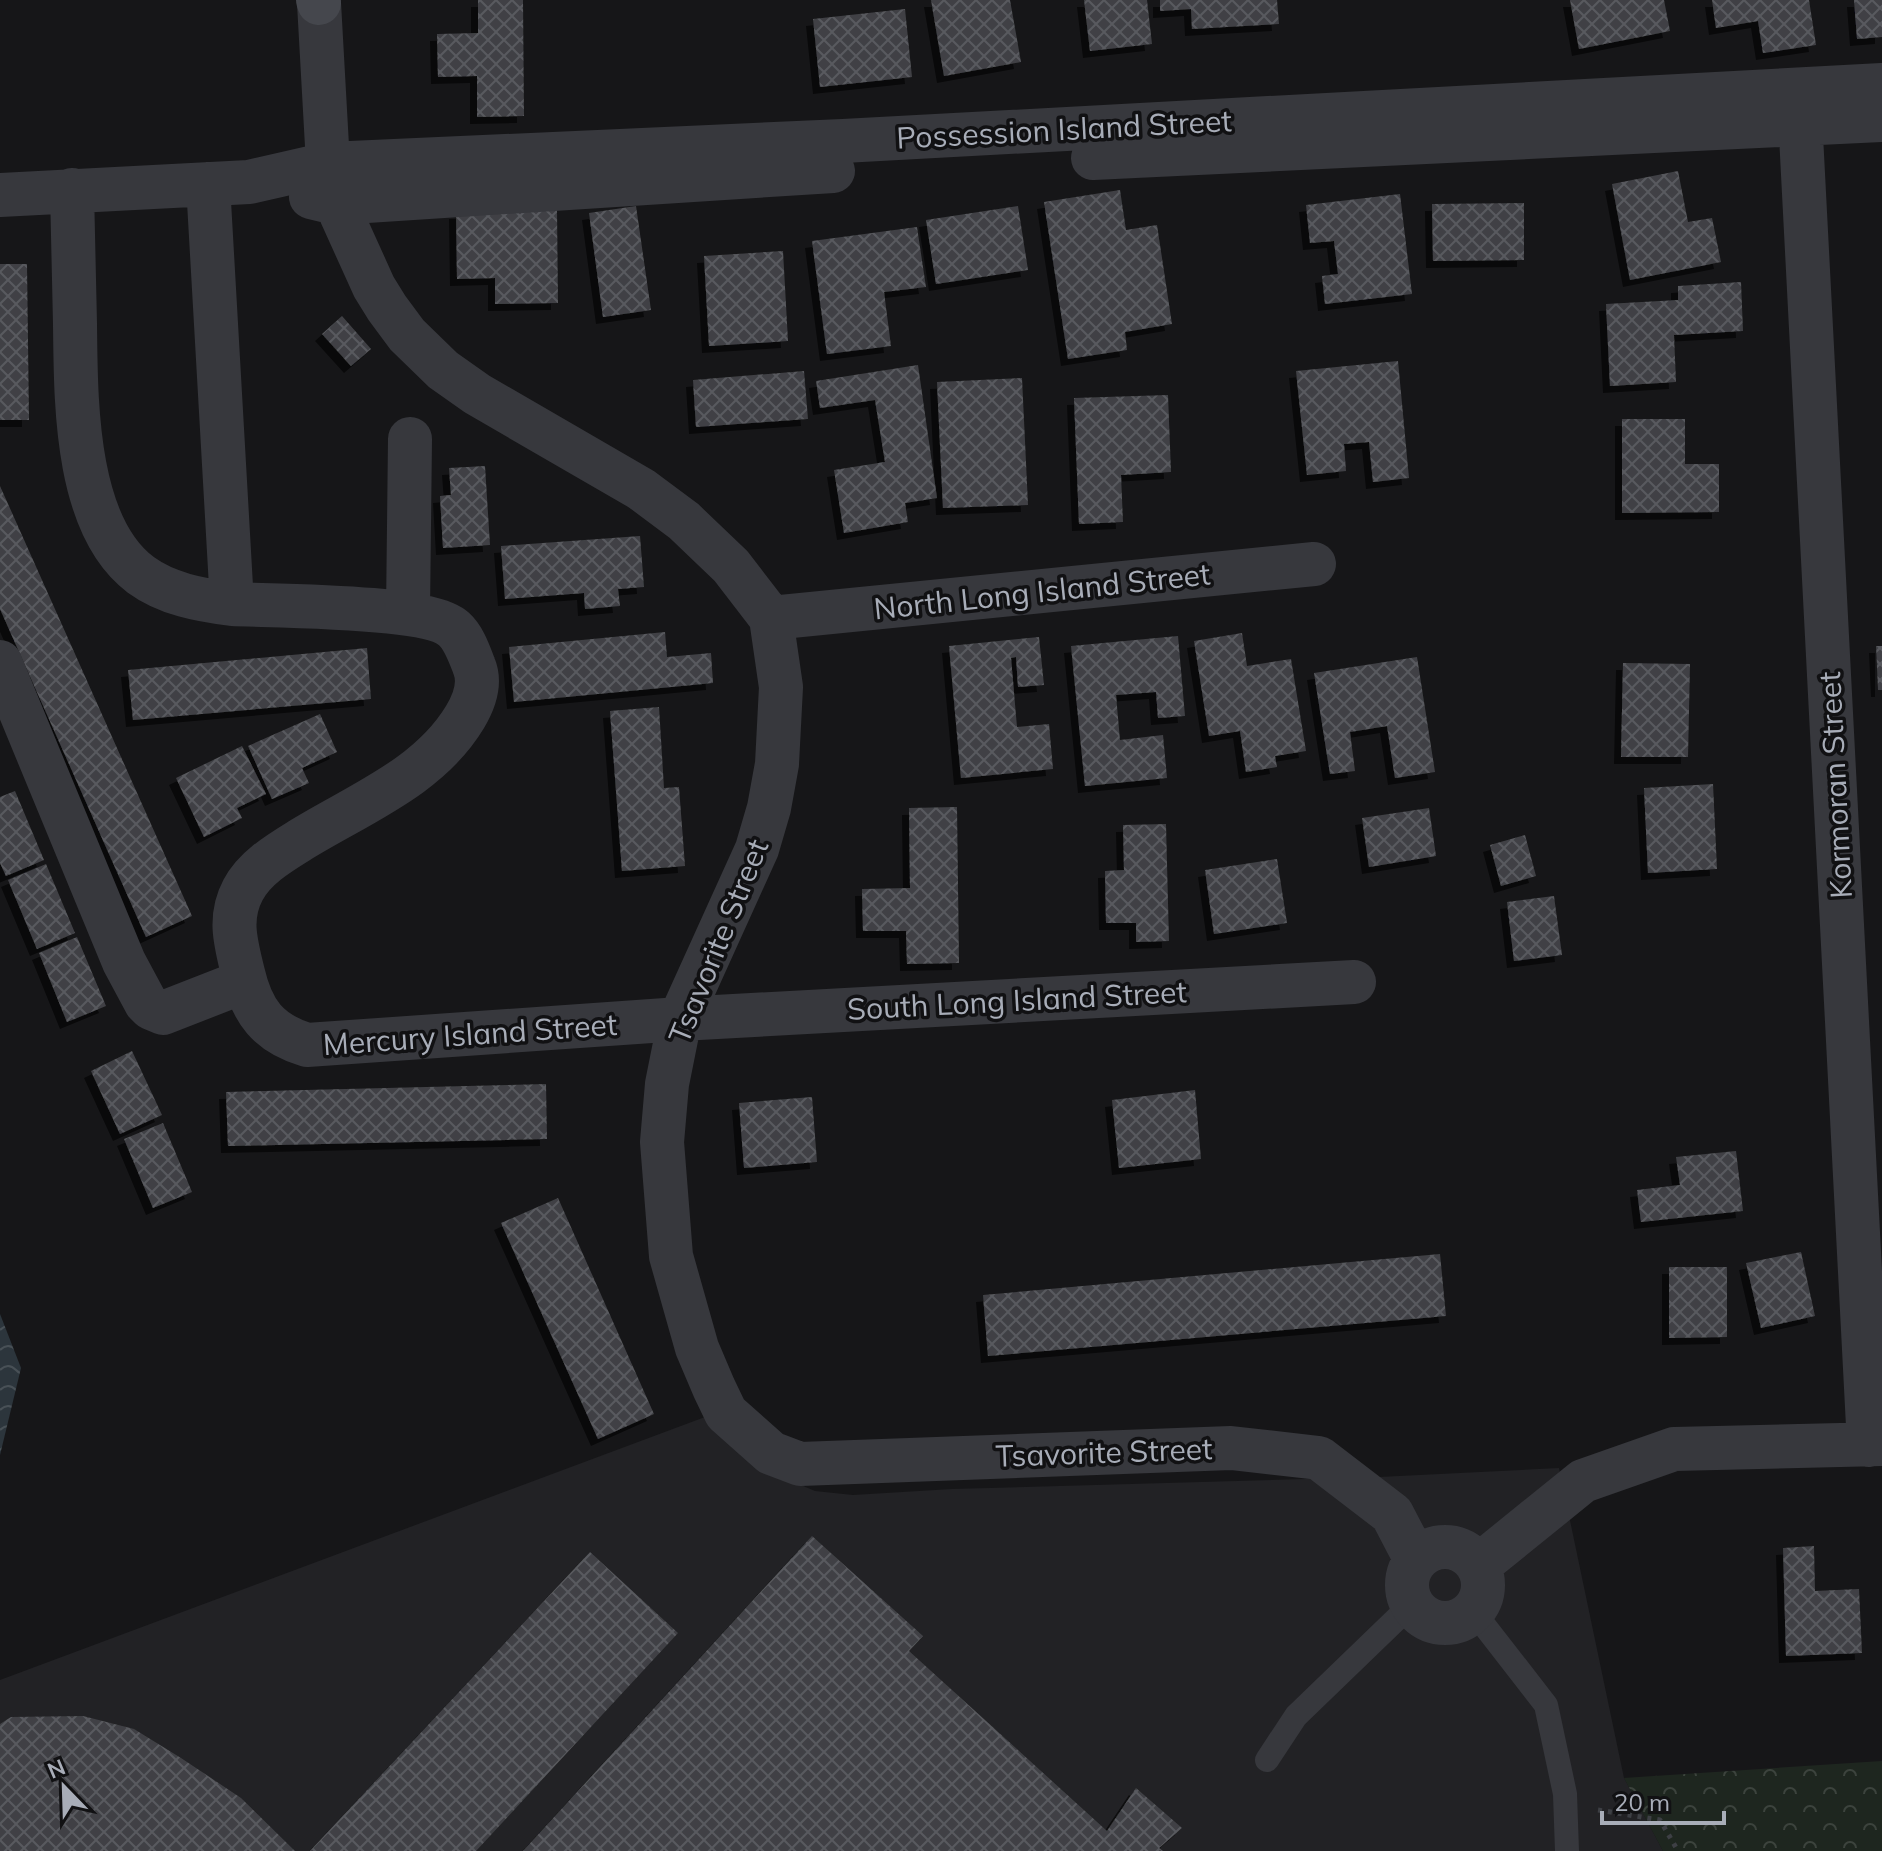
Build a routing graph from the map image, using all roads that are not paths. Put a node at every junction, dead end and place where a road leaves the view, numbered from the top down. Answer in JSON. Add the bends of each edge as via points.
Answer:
{"nodes":[{"id":1,"x":319,"y":1,"type":"edge"},
{"id":2,"x":1882,"y":85,"type":"edge"},
{"id":3,"x":1800,"y":108,"type":"junction"},
{"id":4,"x":1882,"y":120,"type":"edge"},
{"id":5,"x":229,"y":183,"type":"junction"},
{"id":6,"x":332,"y":184,"type":"junction"},
{"id":7,"x":72,"y":190,"type":"junction"},
{"id":8,"x":0,"y":195,"type":"edge"},
{"id":9,"x":410,"y":439,"type":"dead end"},
{"id":10,"x":1314,"y":564,"type":"dead end"},
{"id":11,"x":232,"y":604,"type":"junction"},
{"id":12,"x":408,"y":612,"type":"junction"},
{"id":13,"x":771,"y":618,"type":"junction"},
{"id":14,"x":0,"y":662,"type":"edge"},
{"id":15,"x":245,"y":981,"type":"junction"},
{"id":16,"x":1354,"y":982,"type":"dead end"},
{"id":17,"x":680,"y":1019,"type":"junction"},
{"id":18,"x":1876,"y":1444,"type":"edge"},
{"id":19,"x":1416,"y":1560,"type":"junction"},
{"id":20,"x":1478,"y":1566,"type":"junction"},
{"id":21,"x":1411,"y":1605,"type":"junction"},
{"id":22,"x":1473,"y":1611,"type":"junction"},
{"id":23,"x":1267,"y":1760,"type":"dead end"},
{"id":24,"x":1567,"y":1851,"type":"edge"}],
"edges":[{"from":1,"to":6,"type":"street","name":"Tsavorite Street"},
{"from":2,"to":3,"type":"street"},
{"from":3,"to":4,"type":"street"},
{"from":3,"to":6,"type":"street","name":"Possession Island Street","via":[[856,170]]},
{"from":3,"to":18,"type":"street","name":"Kormoran Street"},
{"from":5,"to":6,"type":"street","name":"Possession Island Street"},
{"from":5,"to":7,"type":"street","name":"Possession Island Street"},
{"from":5,"to":11,"type":"street"},
{"from":6,"to":13,"type":"street","name":"Tsavorite Street","via":[[374,287],[407,335],[477,394],[641,489],[684,521],[731,566]]},
{"from":7,"to":8,"type":"street","name":"Possession Island Street"},
{"from":7,"to":11,"type":"street","name":"Mercury Island Street","via":[[77,416],[87,484],[98,513],[116,547],[139,574],[167,590]]},
{"from":9,"to":12,"type":"street"},
{"from":10,"to":13,"type":"street","name":"North Long Island Street"},
{"from":11,"to":12,"type":"street","name":"Mercury Island Street"},
{"from":12,"to":15,"type":"street","name":"Mercury Island Street","via":[[438,619],[464,643],[477,673],[470,708],[453,738],[418,770],[257,871],[243,889],[233,925]]},
{"from":13,"to":17,"type":"street","name":"Tsavorite Street","via":[[781,687],[769,808],[757,849]]},
{"from":14,"to":15,"type":"street","via":[[124,962],[146,1003],[163,1013]]},
{"from":15,"to":17,"type":"street","name":"Mercury Island Street","via":[[265,1022],[307,1045]]},
{"from":16,"to":17,"type":"street","name":"South Long Island Street"},
{"from":17,"to":19,"type":"street","name":"Tsavorite Street","via":[[662,1142],[671,1256],[697,1348],[726,1413],[771,1453],[800,1464],[1231,1448],[1319,1458],[1392,1514]]},
{"from":18,"to":20,"type":"street","via":[[1674,1449],[1583,1481]]},
{"from":19,"to":20,"type":"street","via":[[1436,1547],[1460,1550]]},
{"from":19,"to":21,"type":"street","via":[[1406,1581]]},
{"from":20,"to":22,"type":"street","via":[[1483,1589]]},
{"from":21,"to":22,"type":"street","via":[[1429,1621],[1453,1624]]},
{"from":21,"to":23,"type":"lane","via":[[1296,1716]]},
{"from":22,"to":24,"type":"lane","via":[[1546,1705],[1565,1794]]}]}
